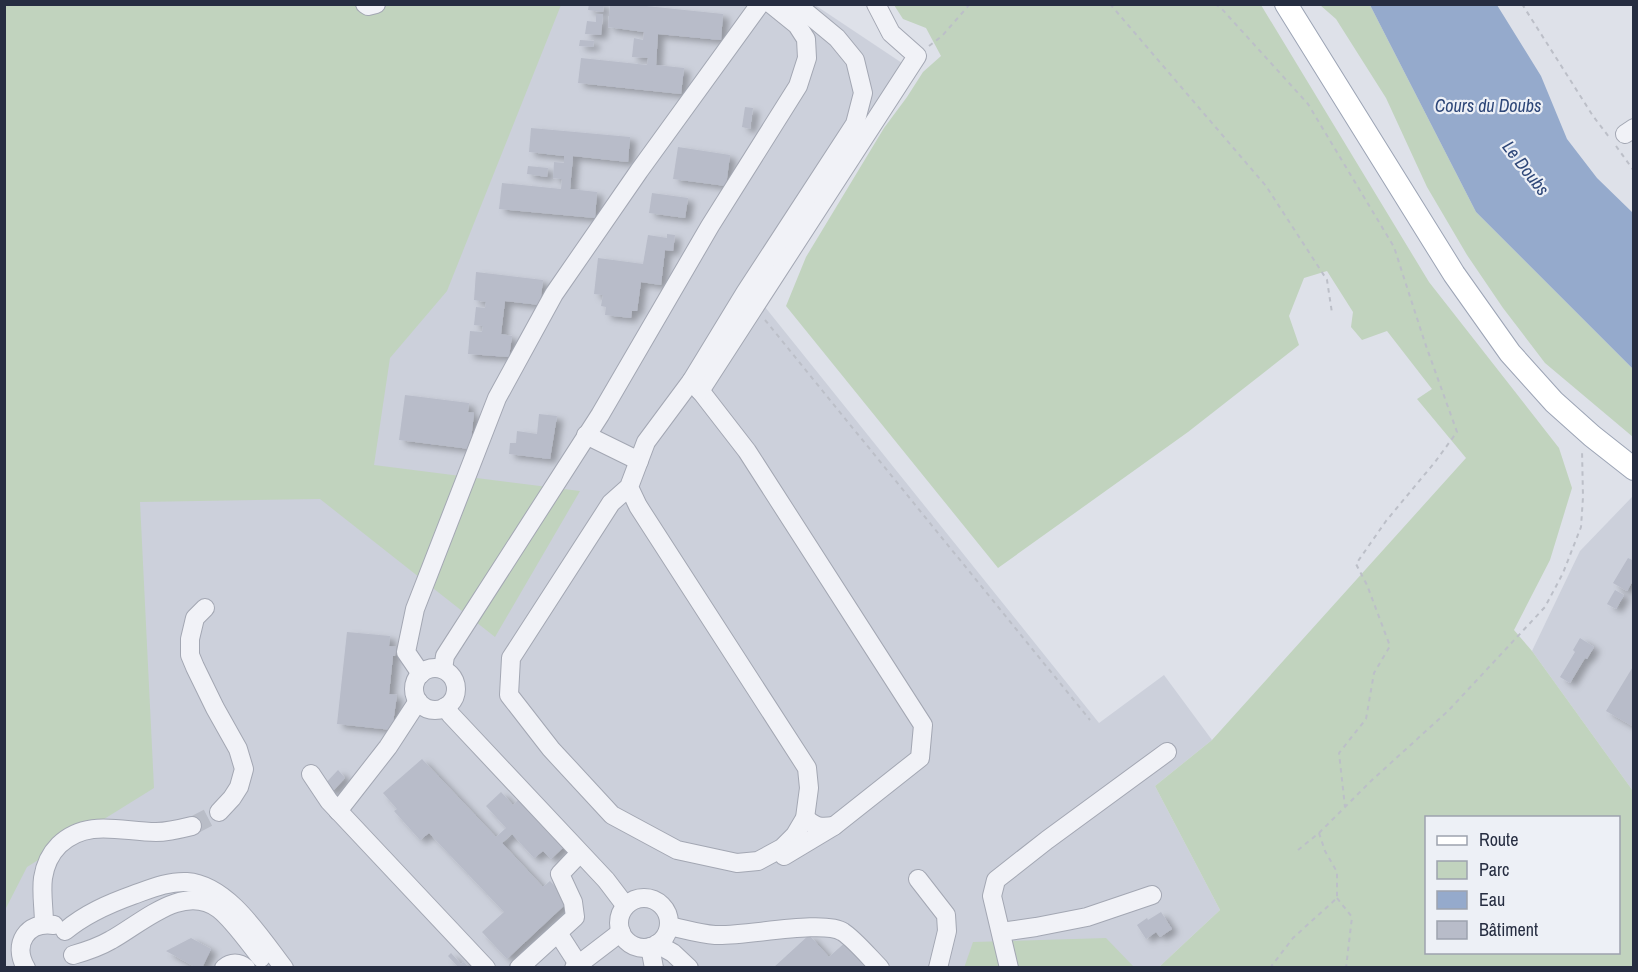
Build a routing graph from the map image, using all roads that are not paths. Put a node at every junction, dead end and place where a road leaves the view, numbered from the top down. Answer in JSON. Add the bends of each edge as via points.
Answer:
{"nodes":[{"id":1,"x":365,"y":4,"type":"edge"},
{"id":2,"x":376,"y":4,"type":"edge"},
{"id":3,"x":760,"y":4,"type":"edge"},
{"id":4,"x":771,"y":4,"type":"edge"},
{"id":5,"x":796,"y":4,"type":"edge"},
{"id":6,"x":876,"y":4,"type":"edge"},
{"id":7,"x":889,"y":4,"type":"edge"},
{"id":8,"x":1286,"y":4,"type":"edge"},
{"id":9,"x":1299,"y":4,"type":"edge"},
{"id":10,"x":891,"y":33,"type":"junction"},
{"id":11,"x":696,"y":386,"type":"junction"},
{"id":12,"x":586,"y":435,"type":"junction"},
{"id":13,"x":1634,"y":454,"type":"edge"},
{"id":14,"x":639,"y":461,"type":"junction"},
{"id":15,"x":1634,"y":469,"type":"edge"},
{"id":16,"x":629,"y":487,"type":"junction"},
{"id":17,"x":206,"y":608,"type":"dead end"},
{"id":18,"x":443,"y":669,"type":"junction"},
{"id":19,"x":421,"y":674,"type":"junction"},
{"id":20,"x":418,"y":701,"type":"junction"},
{"id":21,"x":445,"y":707,"type":"junction"},
{"id":22,"x":1167,"y":752,"type":"dead end"},
{"id":23,"x":311,"y":774,"type":"dead end"},
{"id":24,"x":338,"y":811,"type":"junction"},
{"id":25,"x":219,"y":812,"type":"tunnel mouth"},
{"id":26,"x":805,"y":818,"type":"junction"},
{"id":27,"x":192,"y":826,"type":"tunnel mouth"},
{"id":28,"x":834,"y":826,"type":"junction"},
{"id":29,"x":580,"y":853,"type":"junction"},
{"id":30,"x":758,"y":861,"type":"junction"},
{"id":31,"x":918,"y":879,"type":"dead end"},
{"id":32,"x":1152,"y":895,"type":"dead end"},
{"id":33,"x":625,"y":906,"type":"junction"},
{"id":34,"x":44,"y":924,"type":"junction"},
{"id":35,"x":669,"y":926,"type":"junction"},
{"id":36,"x":65,"y":931,"type":"junction"},
{"id":37,"x":621,"y":932,"type":"junction"},
{"id":38,"x":1001,"y":932,"type":"junction"},
{"id":39,"x":558,"y":933,"type":"junction"},
{"id":40,"x":654,"y":946,"type":"junction"},
{"id":41,"x":17,"y":959,"type":"edge"},
{"id":42,"x":70,"y":961,"type":"edge"},
{"id":43,"x":576,"y":966,"type":"edge"},
{"id":44,"x":224,"y":968,"type":"edge"},
{"id":45,"x":246,"y":968,"type":"edge"},
{"id":46,"x":270,"y":968,"type":"edge"},
{"id":47,"x":284,"y":968,"type":"edge"},
{"id":48,"x":486,"y":968,"type":"edge"},
{"id":49,"x":519,"y":968,"type":"edge"},
{"id":50,"x":654,"y":968,"type":"edge"},
{"id":51,"x":689,"y":968,"type":"edge"},
{"id":52,"x":880,"y":968,"type":"edge"},
{"id":53,"x":938,"y":968,"type":"edge"},
{"id":54,"x":1009,"y":968,"type":"edge"}],
"edges":[{"from":1,"to":2,"type":"street"},
{"from":3,"to":19,"type":"street","via":[[554,294],[497,398],[415,609],[406,652]]},
{"from":4,"to":12,"type":"street","via":[[797,25],[806,39],[807,58],[798,86]]},
{"from":5,"to":11,"type":"street","via":[[837,38],[855,60],[863,93],[855,124],[745,293]]},
{"from":6,"to":10,"type":"street"},
{"from":7,"to":10,"type":"street"},
{"from":8,"to":15,"type":"main road","via":[[1454,273],[1510,353],[1554,402]]},
{"from":9,"to":13,"type":"main road","via":[[1452,250],[1506,329],[1546,377]]},
{"from":10,"to":11,"type":"street","via":[[917,56],[755,308]]},
{"from":11,"to":14,"type":"street","via":[[646,442]]},
{"from":11,"to":28,"type":"street","via":[[747,451],[923,724],[920,758]]},
{"from":12,"to":14,"type":"street"},
{"from":12,"to":18,"type":"street","via":[[445,656]]},
{"from":14,"to":16,"type":"street"},
{"from":16,"to":26,"type":"street","via":[[807,768]]},
{"from":16,"to":30,"type":"street","via":[[611,503],[511,658],[509,695],[551,749],[612,815],[677,850],[737,863]]},
{"from":17,"to":25,"type":"street","via":[[195,618],[190,655],[238,749],[244,769],[239,787]]},
{"from":18,"to":19,"type":"street","via":[[431,668]]},
{"from":18,"to":21,"type":"street","via":[[453,678],[456,691]]},
{"from":19,"to":20,"type":"street","via":[[414,690]]},
{"from":20,"to":21,"type":"street","via":[[428,708]]},
{"from":20,"to":24,"type":"street"},
{"from":21,"to":29,"type":"street"},
{"from":22,"to":38,"type":"street","via":[[996,880],[992,896]]},
{"from":23,"to":24,"type":"street"},
{"from":24,"to":48,"type":"street"},
{"from":26,"to":28,"type":"street","via":[[815,826]]},
{"from":26,"to":30,"type":"street","via":[[782,848]]},
{"from":27,"to":34,"type":"street","via":[[153,832],[101,827],[65,839],[44,871]]},
{"from":28,"to":30,"type":"street","via":[[782,857]]},
{"from":29,"to":33,"type":"street"},
{"from":29,"to":39,"type":"street","via":[[560,874],[573,902],[575,917]]},
{"from":31,"to":53,"type":"street","via":[[946,915],[947,931]]},
{"from":32,"to":38,"type":"street","via":[[1087,917]]},
{"from":33,"to":35,"type":"street","via":[[639,898],[655,900],[666,911]]},
{"from":33,"to":37,"type":"street","via":[[619,918]]},
{"from":34,"to":36,"type":"street"},
{"from":34,"to":41,"type":"street","via":[[24,937]]},
{"from":35,"to":40,"type":"street","via":[[663,940]]},
{"from":35,"to":52,"type":"street","via":[[716,935],[832,927],[843,932]]},
{"from":36,"to":42,"type":"street","via":[[73,946]]},
{"from":36,"to":47,"type":"street","via":[[87,914],[127,897],[157,886],[187,882],[228,901]]},
{"from":37,"to":40,"type":"street","via":[[630,944]]},
{"from":37,"to":43,"type":"street"},
{"from":38,"to":54,"type":"street"},
{"from":39,"to":43,"type":"street"},
{"from":39,"to":49,"type":"street"},
{"from":40,"to":50,"type":"street"},
{"from":40,"to":51,"type":"street","via":[[673,953]]},
{"from":42,"to":46,"type":"street","via":[[174,903],[198,900],[219,909]]},
{"from":44,"to":45,"type":"street","via":[[236,963]]}]}
